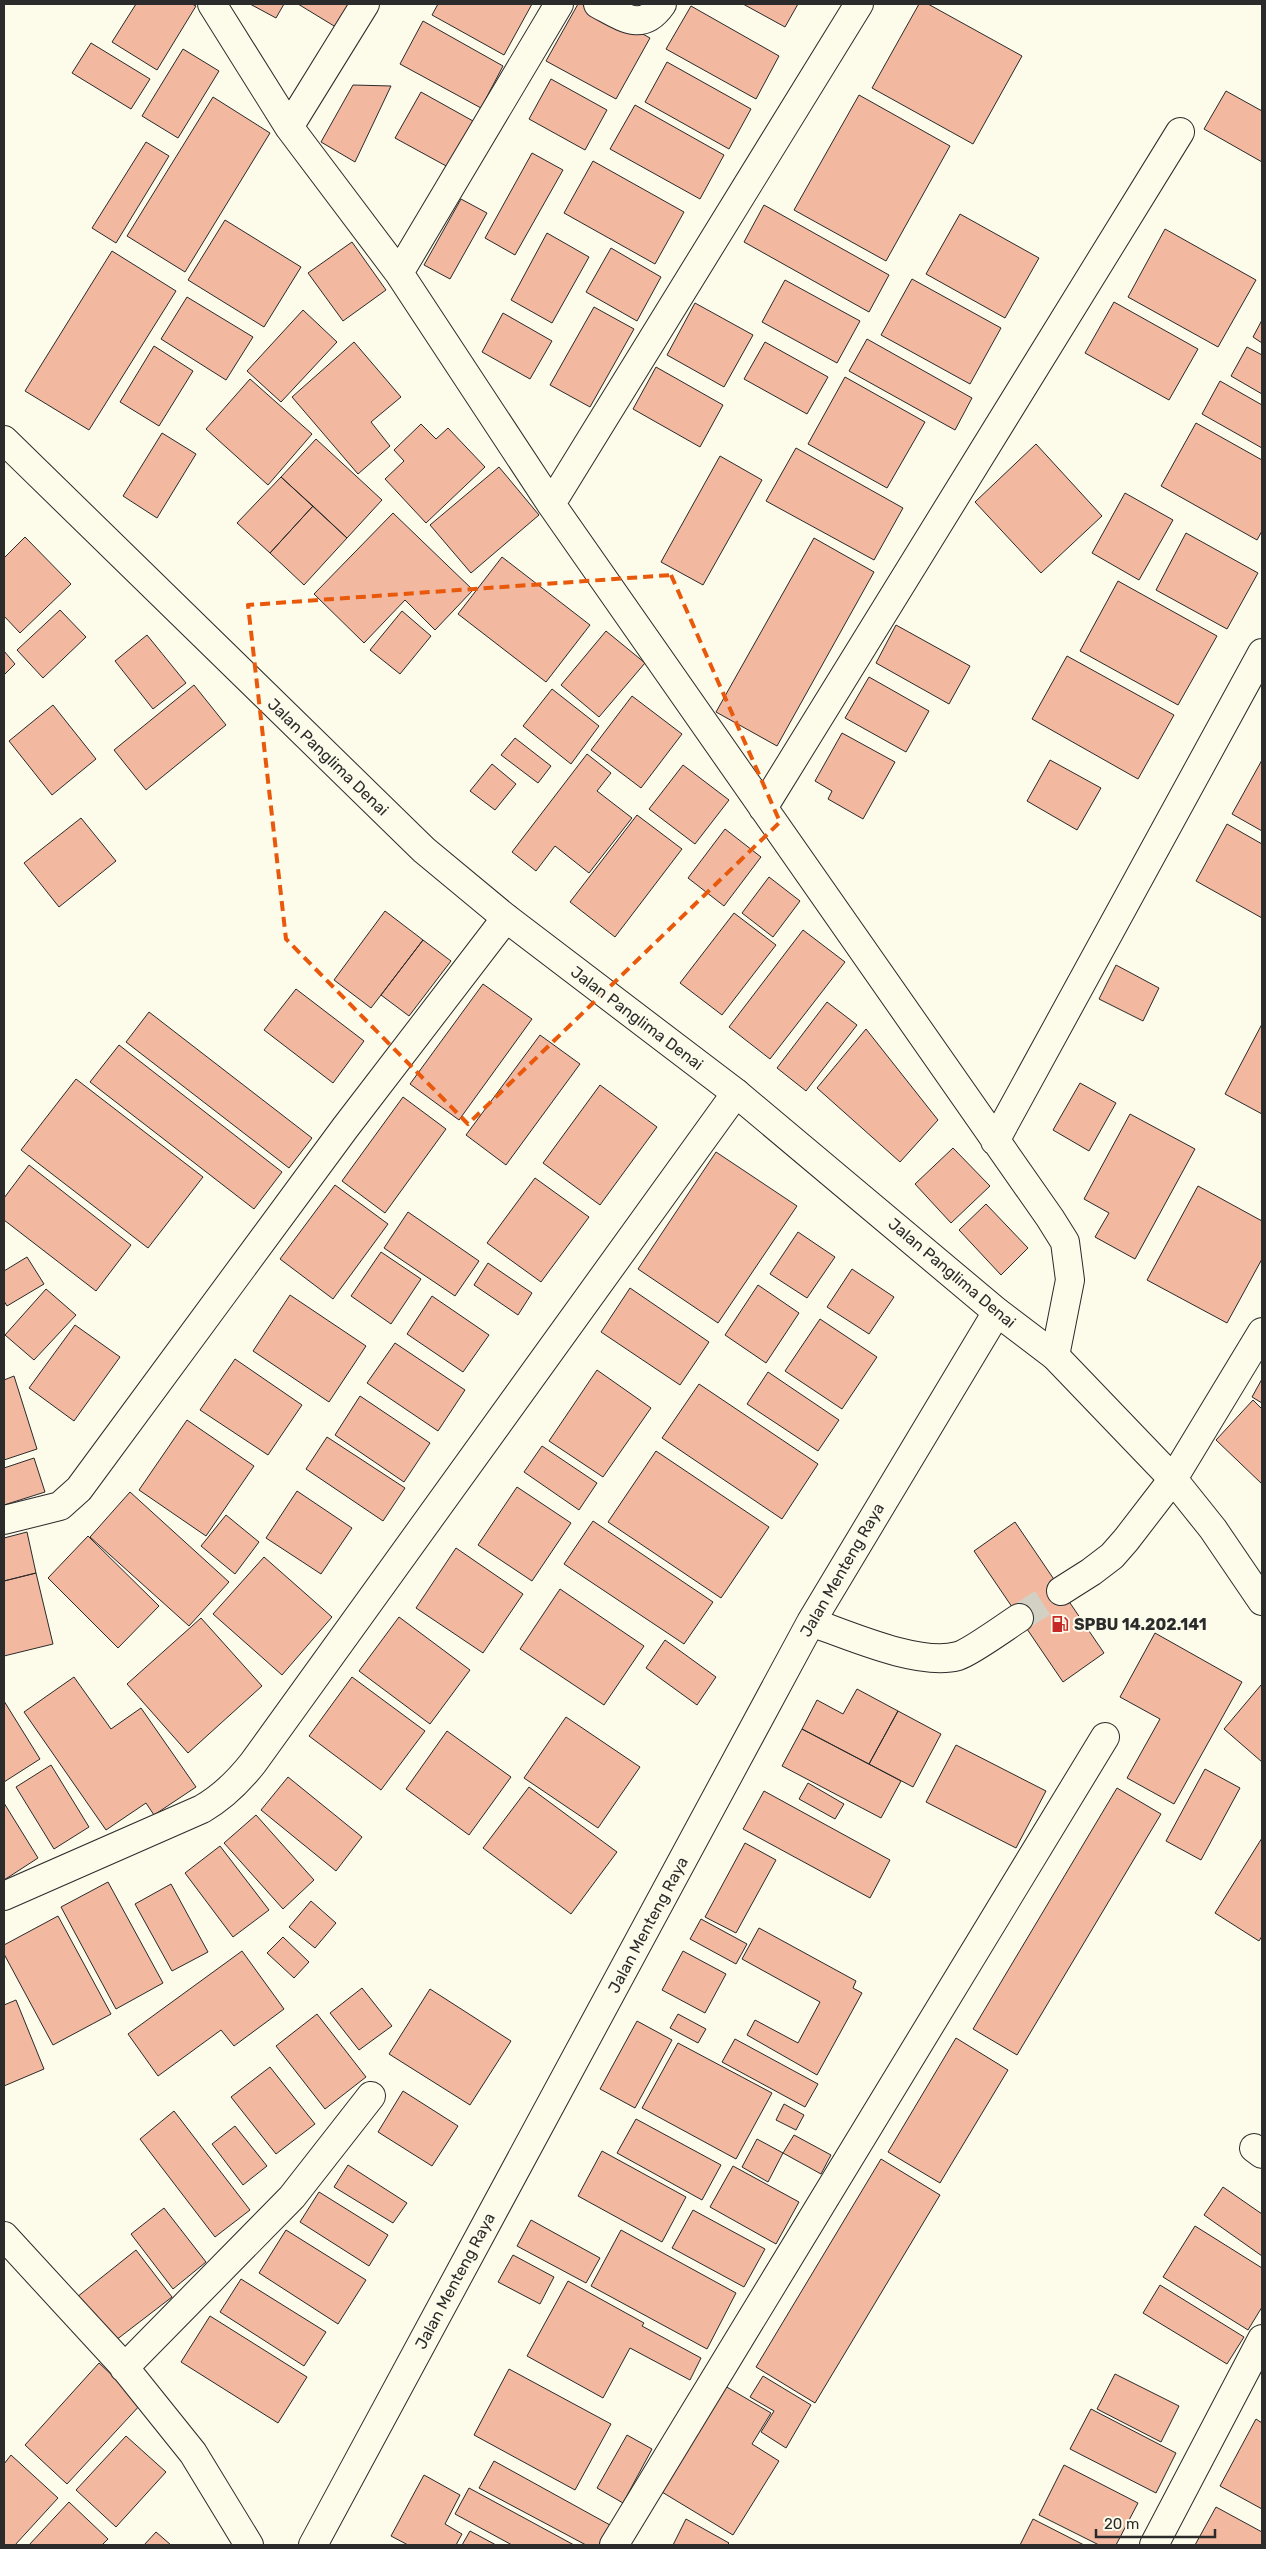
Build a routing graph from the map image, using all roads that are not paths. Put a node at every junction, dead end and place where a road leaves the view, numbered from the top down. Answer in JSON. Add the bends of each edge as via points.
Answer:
{"nodes":[{"id":1,"x":212,"y":4,"type":"edge"},
{"id":2,"x":365,"y":4,"type":"edge"},
{"id":3,"x":559,"y":4,"type":"edge"},
{"id":4,"x":598,"y":4,"type":"edge"},
{"id":5,"x":662,"y":4,"type":"edge"},
{"id":6,"x":859,"y":4,"type":"edge"},
{"id":7,"x":289,"y":127,"type":"junction"},
{"id":8,"x":1180,"y":132,"type":"dead end"},
{"id":9,"x":399,"y":273,"type":"junction"},
{"id":10,"x":4,"y":440,"type":"edge"},
{"id":11,"x":551,"y":504,"type":"junction"},
{"id":12,"x":1262,"y":653,"type":"edge"},
{"id":13,"x":763,"y":808,"type":"junction"},
{"id":14,"x":506,"y":918,"type":"junction"},
{"id":15,"x":736,"y":1093,"type":"junction"},
{"id":16,"x":995,"y":1141,"type":"junction"},
{"id":17,"x":996,"y":1312,"type":"junction"},
{"id":18,"x":1262,"y":1332,"type":"edge"},
{"id":19,"x":1055,"y":1356,"type":"junction"},
{"id":20,"x":1173,"y":1480,"type":"junction"},
{"id":21,"x":4,"y":1520,"type":"edge"},
{"id":22,"x":1061,"y":1591,"type":"tunnel mouth"},
{"id":23,"x":1262,"y":1601,"type":"edge"},
{"id":24,"x":1019,"y":1618,"type":"tunnel mouth"},
{"id":25,"x":811,"y":1622,"type":"junction"},
{"id":26,"x":1105,"y":1737,"type":"dead end"},
{"id":27,"x":4,"y":1896,"type":"edge"},
{"id":28,"x":371,"y":2096,"type":"dead end"},
{"id":29,"x":4,"y":2236,"type":"edge"},
{"id":30,"x":1262,"y":2339,"type":"edge"},
{"id":31,"x":124,"y":2368,"type":"junction"},
{"id":32,"x":248,"y":2545,"type":"edge"},
{"id":33,"x":313,"y":2545,"type":"edge"},
{"id":34,"x":614,"y":2545,"type":"edge"},
{"id":35,"x":1154,"y":2545,"type":"edge"}],
"edges":[{"from":1,"to":7,"type":"street"},
{"from":2,"to":7,"type":"street"},
{"from":3,"to":9,"type":"street"},
{"from":4,"to":5,"type":"street","via":[[638,22],[648,20]]},
{"from":6,"to":11,"type":"street"},
{"from":7,"to":9,"type":"street"},
{"from":8,"to":13,"type":"street"},
{"from":9,"to":11,"type":"street"},
{"from":10,"to":14,"type":"street","name":"Jalan Panglima Denai","via":[[424,850]]},
{"from":11,"to":13,"type":"street"},
{"from":12,"to":16,"type":"street"},
{"from":13,"to":16,"type":"street"},
{"from":14,"to":15,"type":"street","name":"Jalan Panglima Denai"},
{"from":14,"to":21,"type":"street","via":[[345,1128],[79,1488],[60,1506]]},
{"from":15,"to":17,"type":"street","name":"Jalan Panglima Denai"},
{"from":15,"to":27,"type":"street","via":[[235,1785],[219,1800],[202,1809]]},
{"from":16,"to":19,"type":"street","via":[[1065,1242],[1070,1280]]},
{"from":17,"to":19,"type":"street","name":"Jalan Panglima Denai"},
{"from":17,"to":25,"type":"street","name":"Jalan Menteng Raya"},
{"from":18,"to":20,"type":"street"},
{"from":19,"to":20,"type":"street","name":"Jalan Panglima Denai"},
{"from":20,"to":22,"type":"street","via":[[1112,1556]]},
{"from":20,"to":23,"type":"street","name":"Jalan Panglima Denai","via":[[1213,1529]]},
{"from":24,"to":25,"type":"street","via":[[959,1656],[937,1658],[908,1655]]},
{"from":25,"to":33,"type":"street","name":"Jalan Menteng Raya"},
{"from":26,"to":34,"type":"street"},
{"from":28,"to":31,"type":"street","via":[[292,2197]]},
{"from":29,"to":31,"type":"street"},
{"from":30,"to":35,"type":"street"},
{"from":31,"to":32,"type":"street","via":[[193,2453]]}]}
